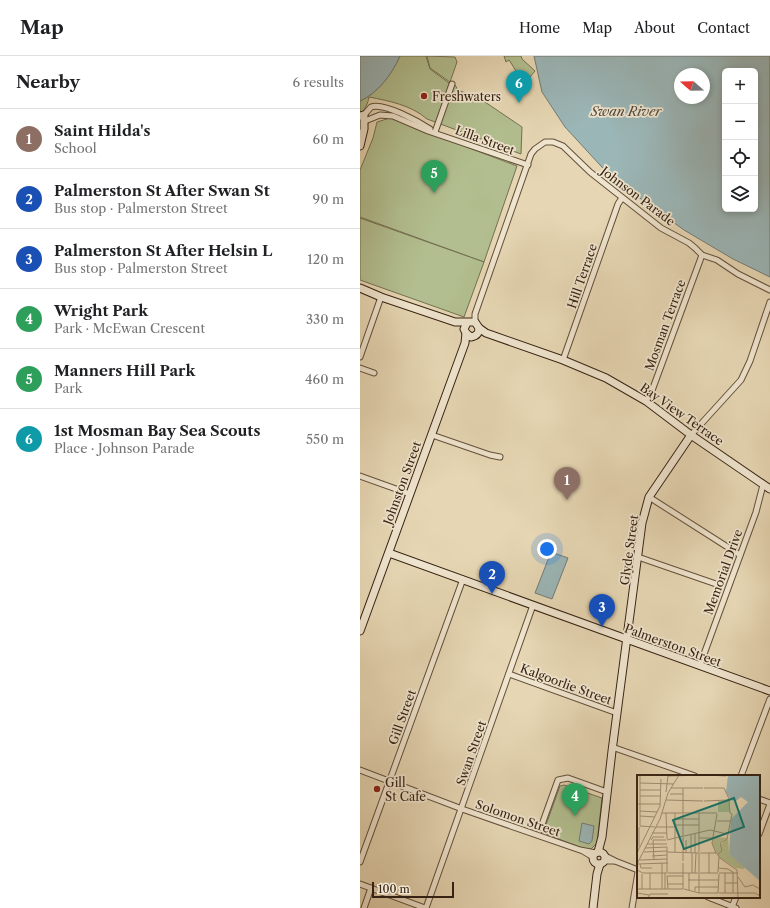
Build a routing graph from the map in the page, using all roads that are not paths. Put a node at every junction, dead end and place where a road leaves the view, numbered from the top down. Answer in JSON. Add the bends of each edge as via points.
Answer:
{"nodes":[{"id":1,"x":452,"y":84,"type":"dead end"},
{"id":2,"x":362,"y":119,"type":"edge"},
{"id":3,"x":435,"y":132,"type":"junction"},
{"id":4,"x":360,"y":146,"type":"edge"},
{"id":5,"x":528,"y":165,"type":"junction"},
{"id":6,"x":622,"y":198,"type":"junction"},
{"id":7,"x":702,"y":255,"type":"junction"},
{"id":8,"x":360,"y":288,"type":"edge"},
{"id":9,"x":770,"y":290,"type":"edge"},
{"id":10,"x":381,"y":297,"type":"junction"},
{"id":11,"x":770,"y":302,"type":"edge"},
{"id":12,"x":471,"y":329,"type":"junction"},
{"id":13,"x":360,"y":357,"type":"edge"},
{"id":14,"x":563,"y":360,"type":"junction"},
{"id":15,"x":360,"y":368,"type":"edge"},
{"id":16,"x":374,"y":373,"type":"dead end"},
{"id":17,"x":646,"y":401,"type":"junction"},
{"id":18,"x":432,"y":434,"type":"junction"},
{"id":19,"x":691,"y":435,"type":"junction"},
{"id":20,"x":500,"y":456,"type":"dead end"},
{"id":21,"x":360,"y":476,"type":"edge"},
{"id":22,"x":763,"y":485,"type":"junction"},
{"id":23,"x":770,"y":489,"type":"edge"},
{"id":24,"x":410,"y":494,"type":"junction"},
{"id":25,"x":649,"y":497,"type":"junction"},
{"id":26,"x":389,"y":553,"type":"junction"},
{"id":27,"x":740,"y":555,"type":"junction"},
{"id":28,"x":638,"y":557,"type":"junction"},
{"id":29,"x":463,"y":579,"type":"junction"},
{"id":30,"x":716,"y":584,"type":"dead end"},
{"id":31,"x":533,"y":605,"type":"junction"},
{"id":32,"x":360,"y":632,"type":"edge"},
{"id":33,"x":627,"y":639,"type":"junction"},
{"id":34,"x":700,"y":665,"type":"junction"},
{"id":35,"x":509,"y":674,"type":"junction"},
{"id":36,"x":770,"y":691,"type":"edge"},
{"id":37,"x":770,"y":699,"type":"edge"},
{"id":38,"x":617,"y":713,"type":"junction"},
{"id":39,"x":612,"y":747,"type":"junction"},
{"id":40,"x":360,"y":770,"type":"edge"},
{"id":41,"x":691,"y":775,"type":"edge"},
{"id":42,"x":741,"y":775,"type":"edge"},
{"id":43,"x":389,"y":781,"type":"junction"},
{"id":44,"x":607,"y":792,"type":"junction"},
{"id":45,"x":760,"y":799,"type":"edge"},
{"id":46,"x":770,"y":803,"type":"edge"},
{"id":47,"x":462,"y":808,"type":"junction"},
{"id":48,"x":540,"y":830,"type":"dead end"},
{"id":49,"x":760,"y":831,"type":"edge"},
{"id":50,"x":599,"y":858,"type":"junction"},
{"id":51,"x":360,"y":862,"type":"edge"},
{"id":52,"x":637,"y":871,"type":"edge"},
{"id":53,"x":637,"y":877,"type":"edge"},
{"id":54,"x":360,"y":884,"type":"edge"},
{"id":55,"x":371,"y":888,"type":"junction"},
{"id":56,"x":711,"y":898,"type":"edge"},
{"id":57,"x":734,"y":907,"type":"edge"},
{"id":58,"x":364,"y":908,"type":"edge"},
{"id":59,"x":425,"y":908,"type":"edge"},
{"id":60,"x":593,"y":908,"type":"edge"},
{"id":61,"x":632,"y":908,"type":"edge"}],
"edges":[{"from":1,"to":3,"type":"street"},
{"from":2,"to":3,"type":"street","name":"Lilla Street","via":[[380,115],[393,116]]},
{"from":2,"to":3,"type":"street","name":"Lilla Street","via":[[372,107],[380,106],[423,124]]},
{"from":2,"to":4,"type":"street"},
{"from":3,"to":5,"type":"street","name":"Lilla Street"},
{"from":5,"to":6,"type":"street","name":"Johnson Parade","via":[[535,149],[546,142],[553,142],[563,146]]},
{"from":5,"to":12,"type":"street","name":"Johnston Street"},
{"from":6,"to":7,"type":"street","name":"Johnson Parade","via":[[661,228],[696,248]]},
{"from":6,"to":14,"type":"street","name":"Hill Terrace"},
{"from":7,"to":9,"type":"street","name":"Johnson Parade","via":[[717,260]]},
{"from":7,"to":17,"type":"street","name":"Mosman Terrace"},
{"from":8,"to":10,"type":"street"},
{"from":10,"to":12,"type":"street"},
{"from":10,"to":13,"type":"street"},
{"from":11,"to":19,"type":"street","name":"Glyde Street","via":[[741,380]]},
{"from":12,"to":14,"type":"street","name":"Bay View Terrace"},
{"from":12,"to":18,"type":"street","name":"Johnston Street"},
{"from":14,"to":17,"type":"street","name":"Bay View Terrace","via":[[606,378]]},
{"from":15,"to":16,"type":"street"},
{"from":17,"to":19,"type":"street","name":"Bay View Terrace"},
{"from":18,"to":20,"type":"street","via":[[490,456]]},
{"from":18,"to":24,"type":"street","name":"Johnston Street"},
{"from":19,"to":22,"type":"street","name":"Bay View Terrace"},
{"from":19,"to":25,"type":"street","name":"Glyde Street"},
{"from":21,"to":24,"type":"street"},
{"from":22,"to":23,"type":"street","name":"Bay View Terrace"},
{"from":22,"to":27,"type":"street","name":"Memorial Drive"},
{"from":24,"to":26,"type":"street","name":"Johnston Street"},
{"from":25,"to":27,"type":"street"},
{"from":25,"to":28,"type":"street","name":"Glyde Street","via":[[642,523]]},
{"from":26,"to":29,"type":"street","name":"Palmerston Street"},
{"from":26,"to":32,"type":"street","name":"Johnston Street"},
{"from":27,"to":34,"type":"street","name":"Memorial Drive"},
{"from":28,"to":30,"type":"street"},
{"from":28,"to":33,"type":"street","name":"Glyde Street"},
{"from":29,"to":31,"type":"street","name":"Palmerston Street"},
{"from":29,"to":43,"type":"street","name":"Gill Street"},
{"from":31,"to":33,"type":"street","name":"Palmerston Street"},
{"from":31,"to":35,"type":"street","name":"Swan Street"},
{"from":33,"to":34,"type":"street","name":"Palmerston Street"},
{"from":33,"to":38,"type":"street","name":"Glyde Street"},
{"from":34,"to":36,"type":"street","name":"Palmerston Street"},
{"from":35,"to":38,"type":"street","name":"Kalgoorlie Street"},
{"from":35,"to":47,"type":"street","name":"Swan Street"},
{"from":37,"to":42,"type":"street"},
{"from":38,"to":39,"type":"street","name":"Glyde Street"},
{"from":39,"to":41,"type":"street"},
{"from":39,"to":44,"type":"street","name":"Glyde Street"},
{"from":40,"to":43,"type":"street","name":"Solomon Street"},
{"from":43,"to":47,"type":"street","name":"Solomon Street"},
{"from":43,"to":51,"type":"street","name":"Gill Street"},
{"from":44,"to":48,"type":"street","via":[[568,778],[558,780]]},
{"from":44,"to":50,"type":"street","name":"Glyde Street"},
{"from":45,"to":46,"type":"street"},
{"from":46,"to":49,"type":"street"},
{"from":47,"to":50,"type":"street","name":"Solomon Street"},
{"from":47,"to":59,"type":"street","name":"Swan Street"},
{"from":50,"to":52,"type":"street","name":"Solomon Street","via":[[615,861]]},
{"from":50,"to":60,"type":"street","name":"Glyde Street"},
{"from":53,"to":61,"type":"street"},
{"from":54,"to":55,"type":"street"},
{"from":55,"to":58,"type":"street"},
{"from":55,"to":59,"type":"street"},
{"from":56,"to":57,"type":"street"}]}
